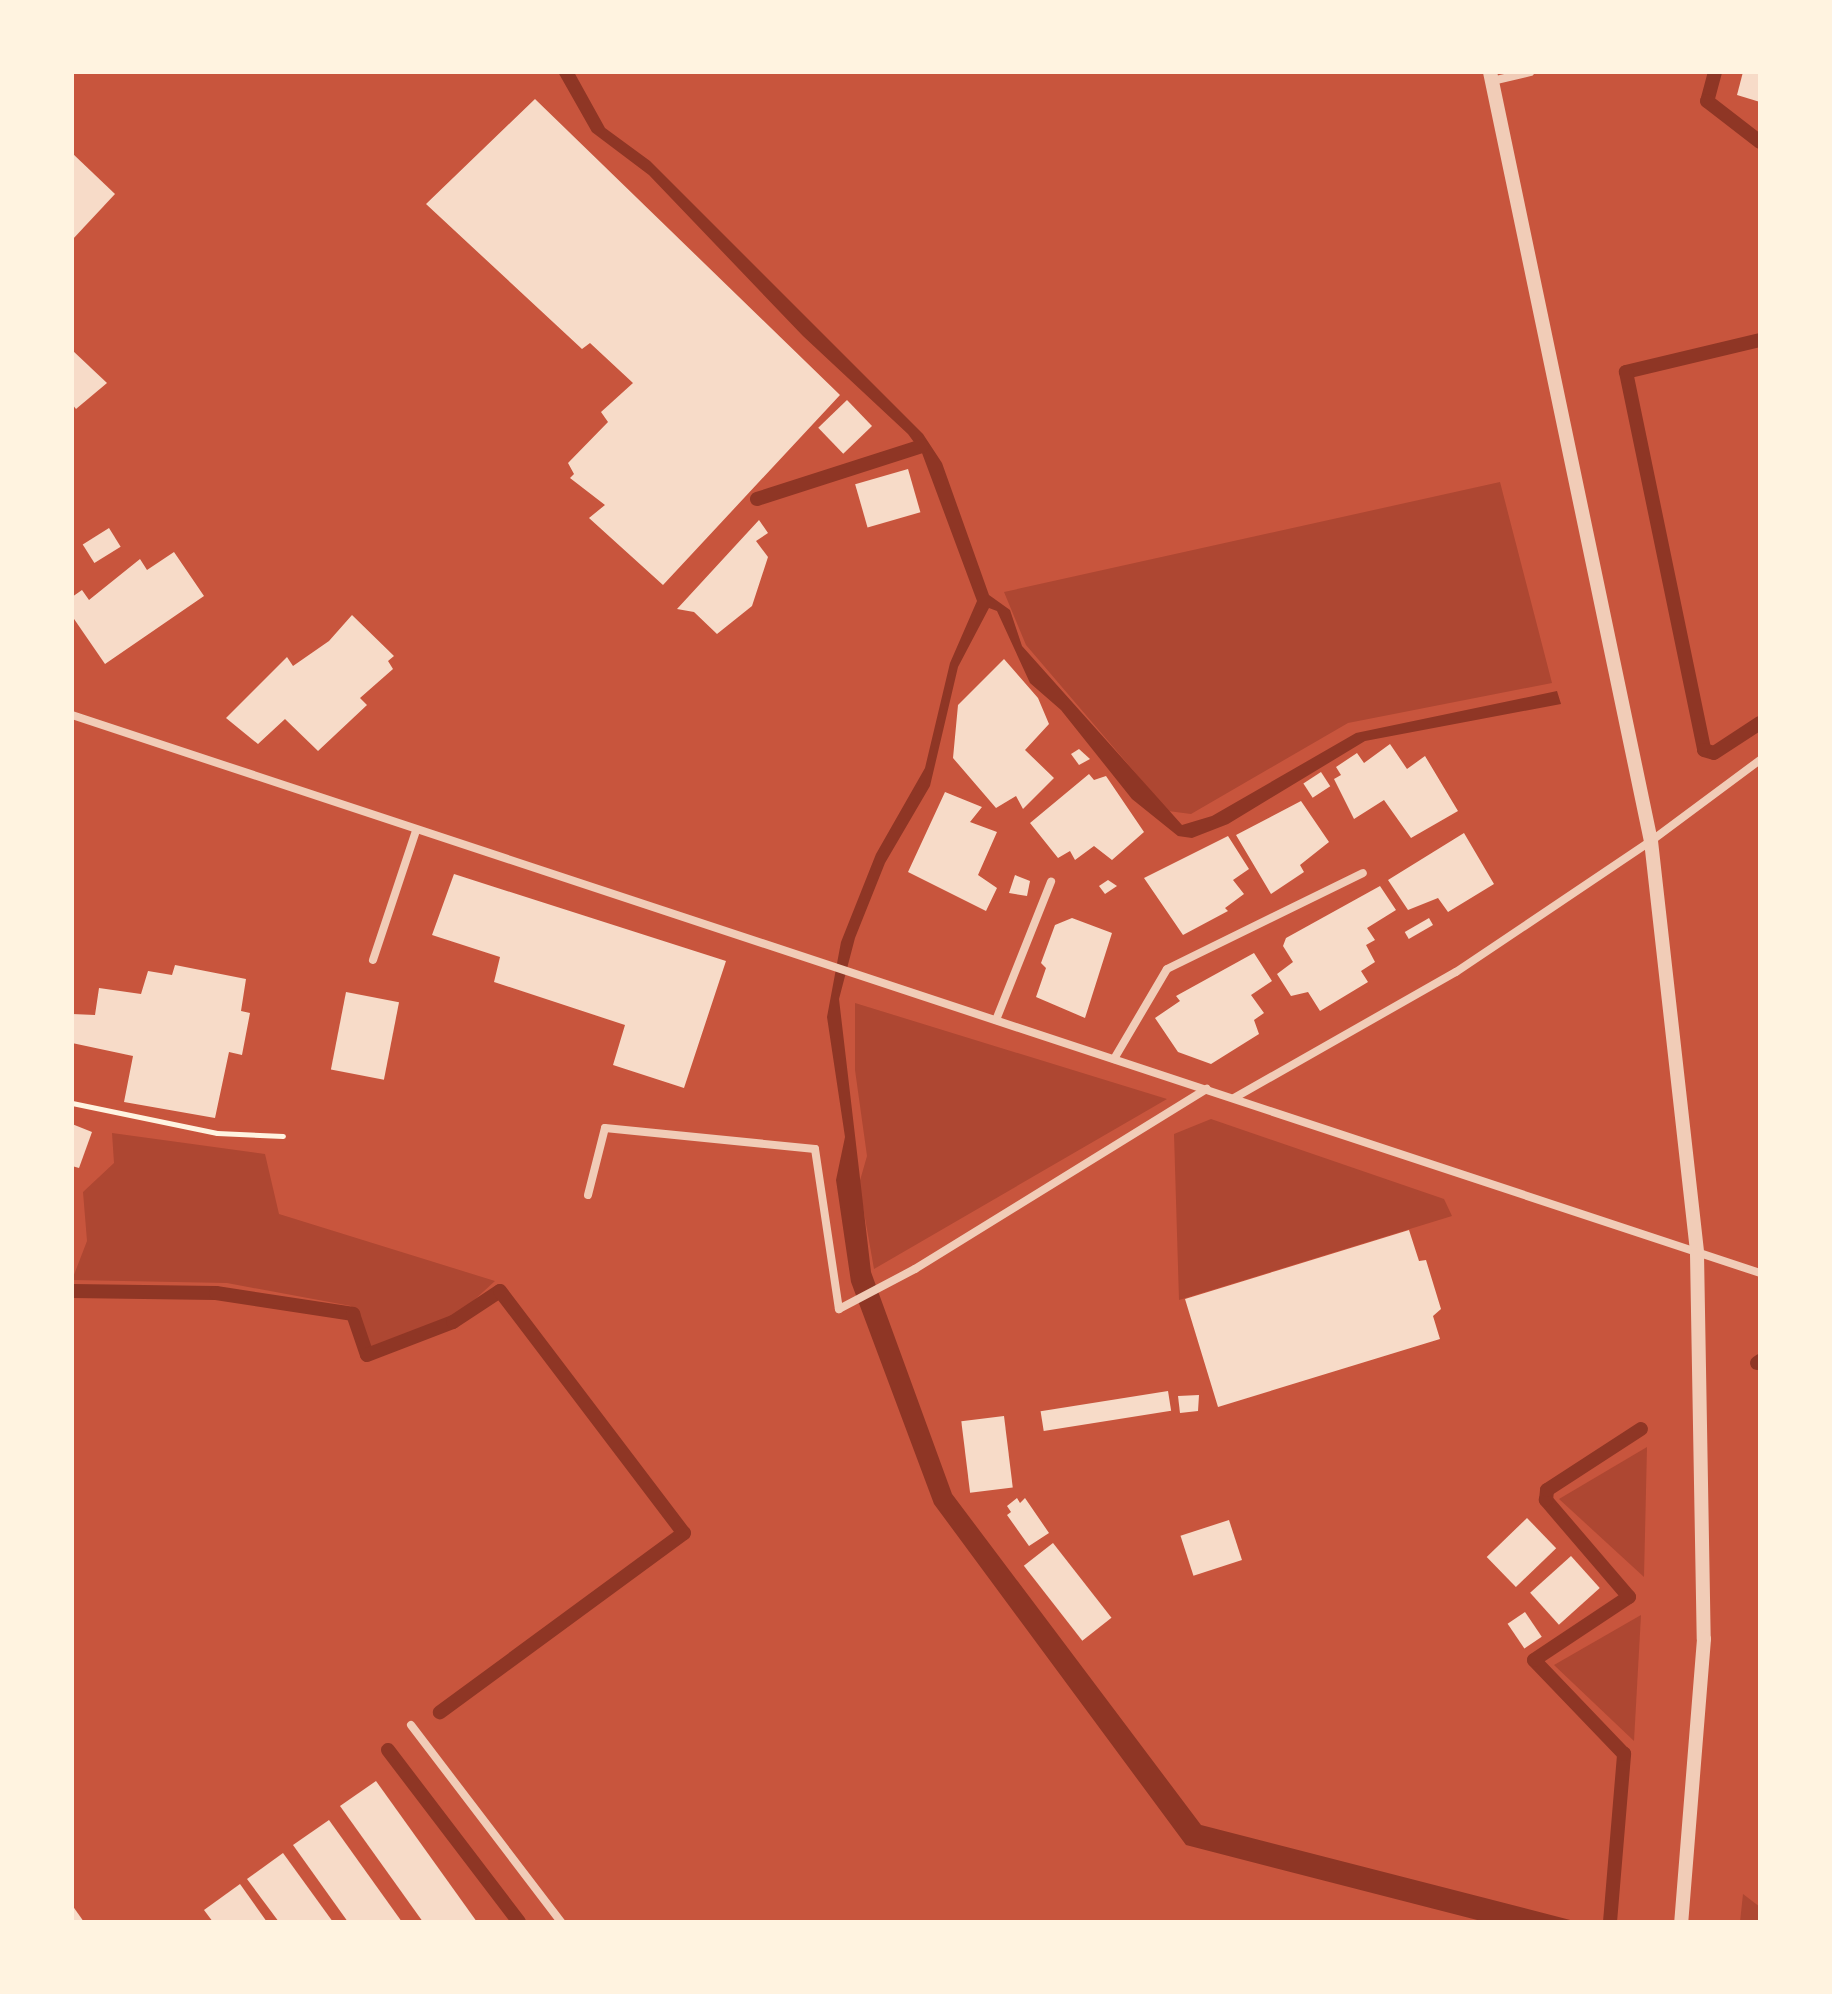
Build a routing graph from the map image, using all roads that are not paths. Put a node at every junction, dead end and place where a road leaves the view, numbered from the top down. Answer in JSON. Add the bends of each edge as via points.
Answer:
{"nodes":[{"id":1,"x":1530,"y":72,"type":"edge"},
{"id":2,"x":1491,"y":77,"type":"edge"},
{"id":3,"x":72,"y":715,"type":"edge"},
{"id":4,"x":1760,"y":760,"type":"edge"},
{"id":5,"x":416,"y":831,"type":"junction"},
{"id":6,"x":1651,"y":841,"type":"junction"},
{"id":7,"x":1363,"y":873,"type":"dead end"},
{"id":8,"x":1051,"y":882,"type":"dead end"},
{"id":9,"x":373,"y":960,"type":"dead end"},
{"id":10,"x":996,"y":1020,"type":"junction"},
{"id":11,"x":1114,"y":1059,"type":"junction"},
{"id":12,"x":1207,"y":1089,"type":"junction"},
{"id":13,"x":1234,"y":1098,"type":"junction"},
{"id":14,"x":588,"y":1195,"type":"dead end"},
{"id":15,"x":1697,"y":1254,"type":"junction"},
{"id":16,"x":1760,"y":1273,"type":"edge"},
{"id":17,"x":411,"y":1725,"type":"dead end"},
{"id":18,"x":561,"y":1922,"type":"edge"},
{"id":19,"x":1681,"y":1922,"type":"edge"}],
"edges":[{"from":1,"to":2,"type":"street"},
{"from":2,"to":6,"type":"street"},
{"from":3,"to":5,"type":"street"},
{"from":4,"to":6,"type":"street"},
{"from":5,"to":9,"type":"street"},
{"from":5,"to":10,"type":"street"},
{"from":6,"to":13,"type":"street","via":[[1456,972]]},
{"from":6,"to":15,"type":"street"},
{"from":7,"to":11,"type":"street","via":[[1167,969]]},
{"from":8,"to":10,"type":"street"},
{"from":10,"to":11,"type":"street"},
{"from":11,"to":12,"type":"street"},
{"from":12,"to":13,"type":"street"},
{"from":12,"to":14,"type":"street","via":[[915,1269],[839,1309],[815,1149],[605,1128]]},
{"from":13,"to":15,"type":"street"},
{"from":15,"to":16,"type":"street"},
{"from":15,"to":19,"type":"street","via":[[1704,1639]]},
{"from":17,"to":18,"type":"street"}]}
